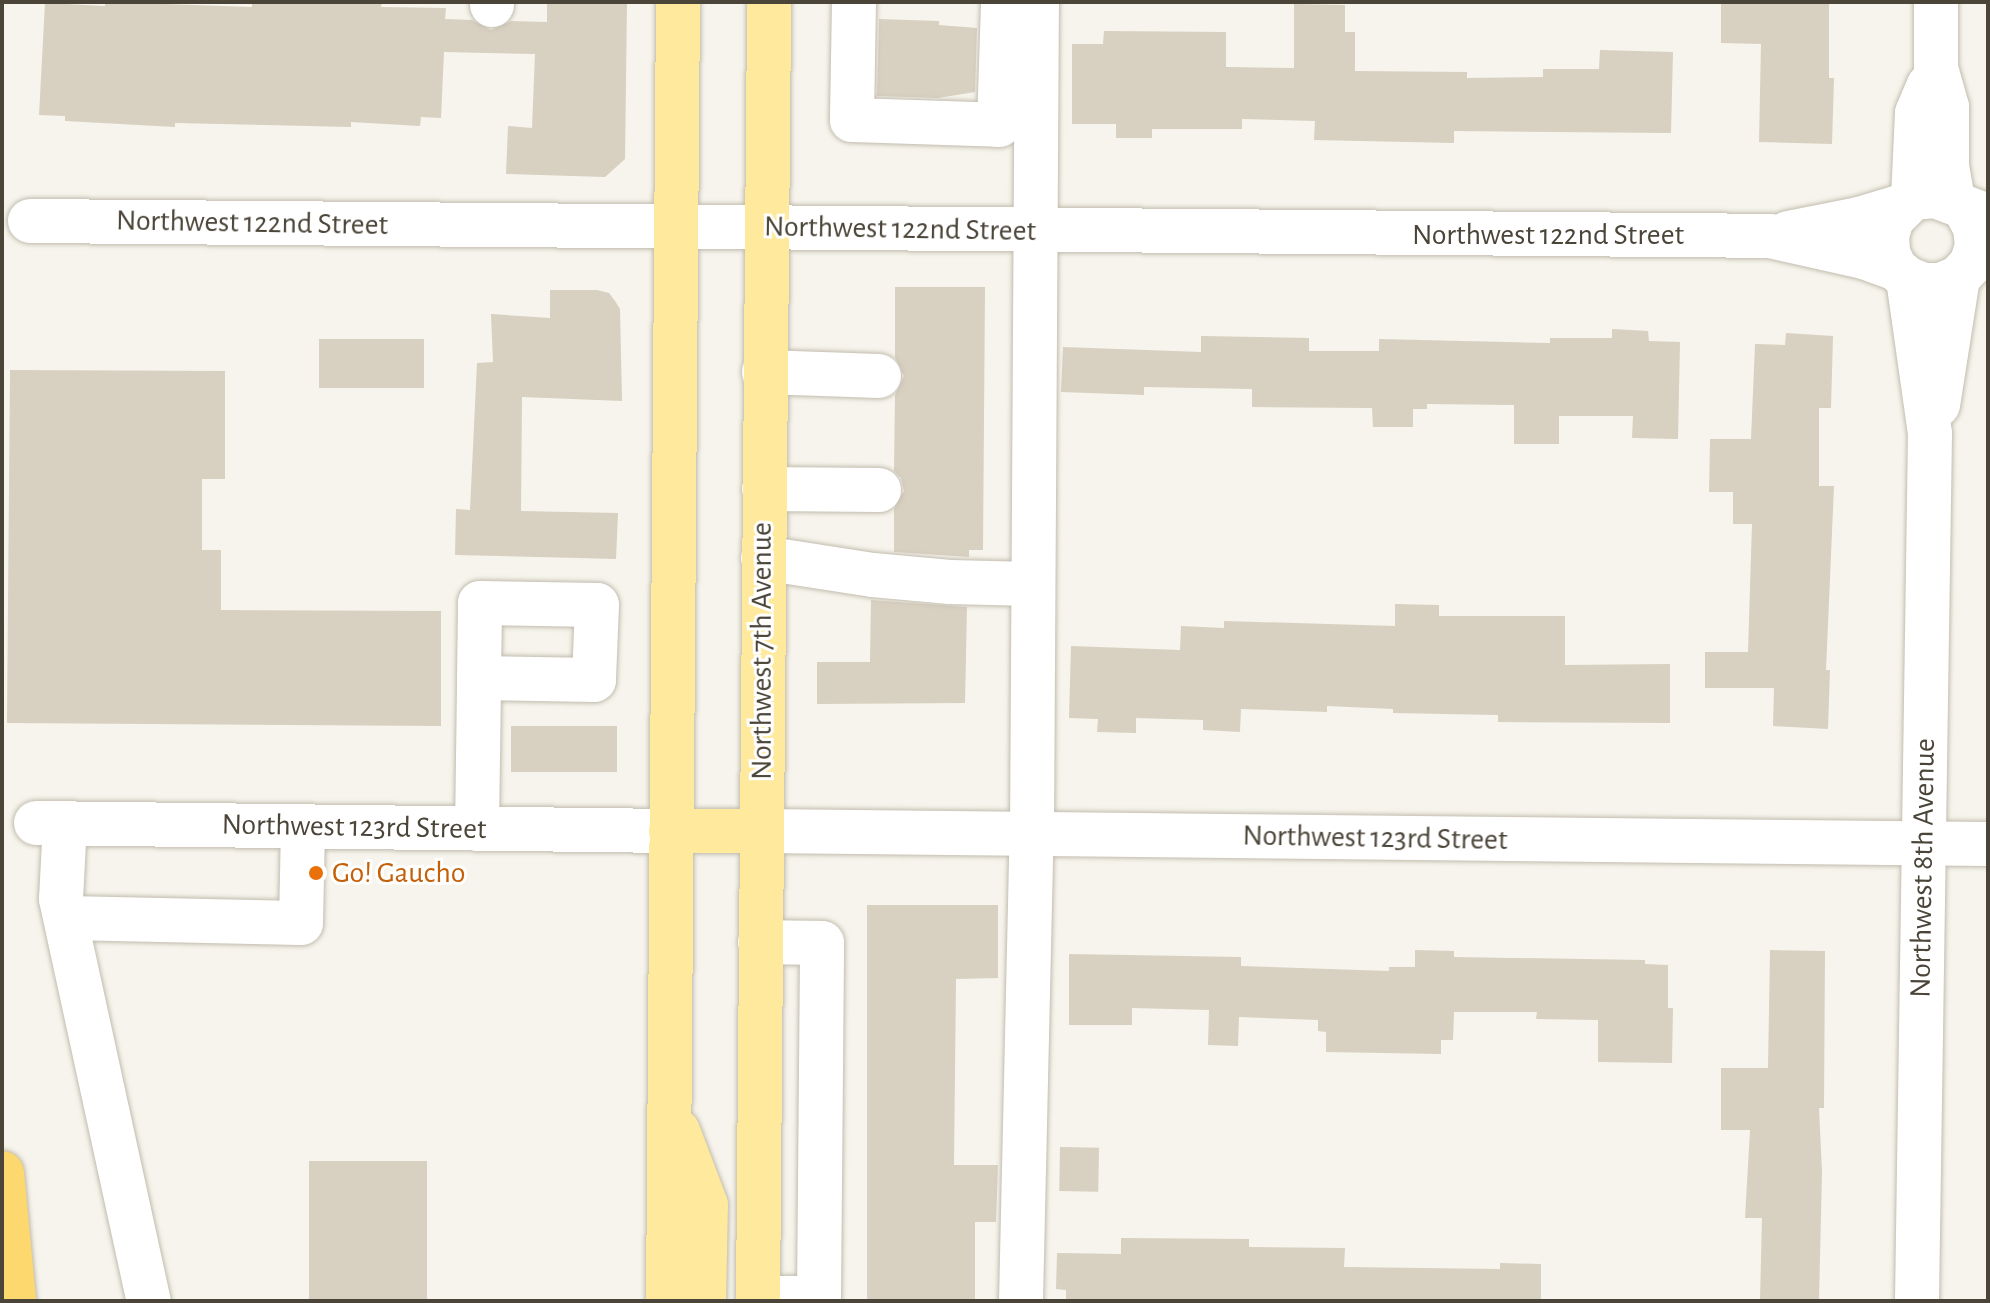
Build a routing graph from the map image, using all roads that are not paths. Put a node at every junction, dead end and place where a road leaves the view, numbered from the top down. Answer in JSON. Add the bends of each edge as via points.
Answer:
{"nodes":[{"id":1,"x":678,"y":2,"type":"edge"},
{"id":2,"x":769,"y":2,"type":"edge"},
{"id":3,"x":854,"y":2,"type":"edge"},
{"id":4,"x":1003,"y":2,"type":"edge"},
{"id":5,"x":1037,"y":2,"type":"edge"},
{"id":6,"x":1936,"y":2,"type":"edge"},
{"id":7,"x":1944,"y":206,"type":"edge"},
{"id":8,"x":30,"y":221,"type":"dead end"},
{"id":9,"x":677,"y":228,"type":"junction"},
{"id":10,"x":766,"y":228,"type":"junction"},
{"id":11,"x":1033,"y":230,"type":"junction"},
{"id":12,"x":1770,"y":236,"type":"junction"},
{"id":13,"x":1972,"y":267,"type":"edge"},
{"id":14,"x":1902,"y":273,"type":"junction"},
{"id":15,"x":764,"y":372,"type":"junction"},
{"id":16,"x":879,"y":376,"type":"dead end"},
{"id":17,"x":1930,"y":434,"type":"junction"},
{"id":18,"x":764,"y":489,"type":"junction"},
{"id":19,"x":879,"y":490,"type":"dead end"},
{"id":20,"x":763,"y":558,"type":"junction"},
{"id":21,"x":1032,"y":584,"type":"junction"},
{"id":22,"x":479,"y":678,"type":"dead end"},
{"id":23,"x":303,"y":826,"type":"junction"},
{"id":24,"x":477,"y":829,"type":"junction"},
{"id":25,"x":671,"y":831,"type":"junction"},
{"id":26,"x":761,"y":831,"type":"junction"},
{"id":27,"x":1032,"y":834,"type":"junction"},
{"id":28,"x":1924,"y":843,"type":"junction"},
{"id":29,"x":1988,"y":844,"type":"edge"},
{"id":30,"x":66,"y":918,"type":"junction"},
{"id":31,"x":760,"y":942,"type":"junction"},
{"id":32,"x":669,"y":1106,"type":"junction"},
{"id":33,"x":2,"y":1173,"type":"edge"},
{"id":34,"x":758,"y":1299,"type":"edge"},
{"id":35,"x":14,"y":1301,"type":"edge"},
{"id":36,"x":149,"y":1301,"type":"edge"},
{"id":37,"x":668,"y":1301,"type":"edge"},
{"id":38,"x":704,"y":1301,"type":"edge"},
{"id":39,"x":1021,"y":1301,"type":"edge"},
{"id":40,"x":1917,"y":1301,"type":"edge"}],
"edges":[{"from":1,"to":9,"type":"main road"},
{"from":2,"to":10,"type":"main road","name":"Northwest 7th Avenue"},
{"from":3,"to":4,"type":"street","via":[[852,120],[999,125]]},
{"from":5,"to":11,"type":"street"},
{"from":6,"to":7,"type":"street","via":[[1936,68],[1917,113]]},
{"from":7,"to":12,"type":"street","name":"Northwest 122nd Street"},
{"from":7,"to":13,"type":"street","via":[[1975,227]]},
{"from":7,"to":14,"type":"street","via":[[1892,219],[1888,253]]},
{"from":8,"to":9,"type":"street","name":"Northwest 122nd Street"},
{"from":9,"to":10,"type":"street","name":"Northwest 122nd Street"},
{"from":9,"to":25,"type":"main road"},
{"from":10,"to":11,"type":"street","name":"Northwest 122nd Street"},
{"from":10,"to":15,"type":"main road","name":"Northwest 7th Avenue"},
{"from":11,"to":12,"type":"street","name":"Northwest 122nd Street"},
{"from":11,"to":21,"type":"street"},
{"from":12,"to":14,"type":"street","name":"Northwest 122nd Street","via":[[1864,257]]},
{"from":13,"to":14,"type":"street","via":[[1932,285]]},
{"from":13,"to":17,"type":"street","name":"Northwest 8th Avenue"},
{"from":14,"to":17,"type":"street","name":"Northwest 8th Avenue"},
{"from":15,"to":16,"type":"street"},
{"from":15,"to":18,"type":"main road","name":"Northwest 7th Avenue"},
{"from":17,"to":28,"type":"street","name":"Northwest 8th Avenue"},
{"from":18,"to":19,"type":"street"},
{"from":18,"to":20,"type":"main road","name":"Northwest 7th Avenue"},
{"from":20,"to":21,"type":"street","via":[[889,576]]},
{"from":20,"to":26,"type":"main road","name":"Northwest 7th Avenue"},
{"from":21,"to":27,"type":"street"},
{"from":22,"to":24,"type":"street"},
{"from":23,"to":24,"type":"street","name":"Northwest 123rd Street"},
{"from":23,"to":30,"type":"street","via":[[301,923]]},
{"from":23,"to":30,"type":"street","name":"Northwest 123rd Street","via":[[51,823]]},
{"from":24,"to":25,"type":"street","name":"Northwest 123rd Street"},
{"from":25,"to":26,"type":"main road"},
{"from":25,"to":32,"type":"main road"},
{"from":26,"to":27,"type":"street","name":"Northwest 123rd Street"},
{"from":26,"to":31,"type":"main road","name":"Northwest 7th Avenue"},
{"from":27,"to":28,"type":"street","name":"Northwest 123rd Street"},
{"from":27,"to":39,"type":"street"},
{"from":28,"to":29,"type":"street","name":"Northwest 123rd Street"},
{"from":28,"to":40,"type":"street","name":"Northwest 8th Avenue"},
{"from":30,"to":36,"type":"street"},
{"from":31,"to":34,"type":"main road","name":"Northwest 7th Avenue"},
{"from":31,"to":34,"type":"street","via":[[822,943],[822,973],[819,1298]]},
{"from":32,"to":37,"type":"main road"},
{"from":32,"to":38,"type":"main road","via":[[706,1205]]},
{"from":33,"to":35,"type":"highway"}]}
